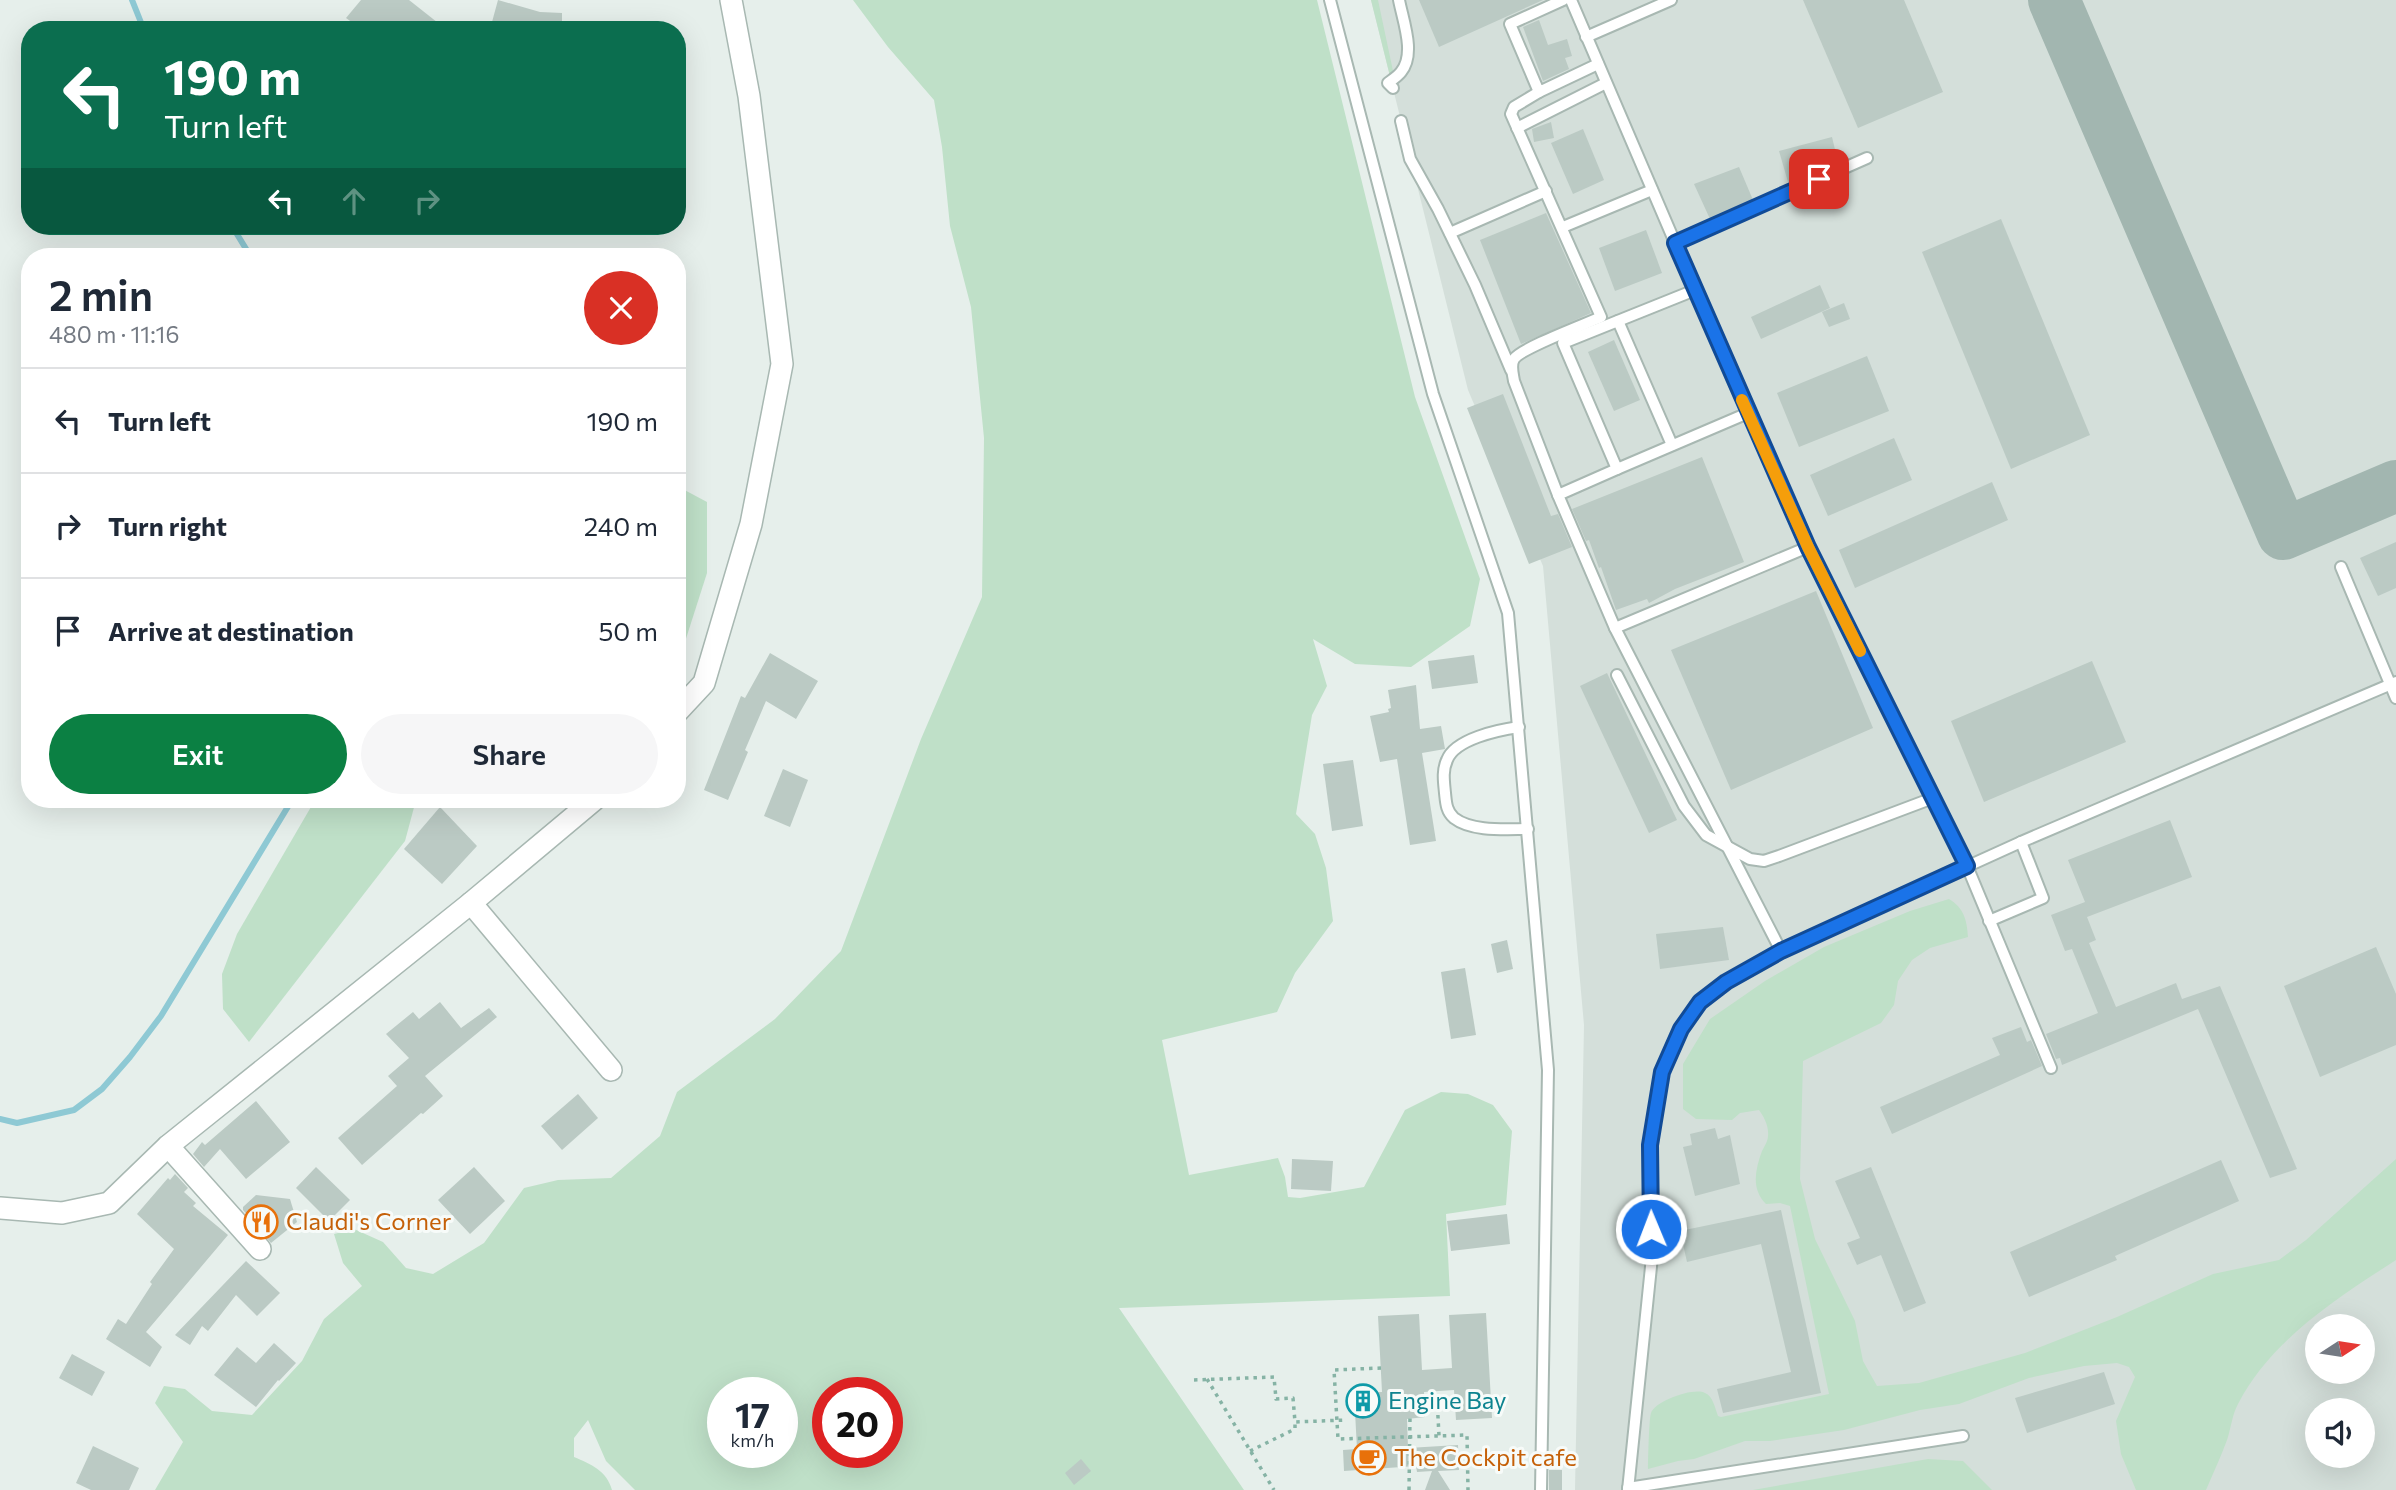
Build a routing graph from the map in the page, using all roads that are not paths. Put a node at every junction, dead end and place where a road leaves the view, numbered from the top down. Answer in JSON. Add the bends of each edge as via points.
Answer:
{"nodes":[{"id":1,"x":731,"y":0,"type":"edge"},
{"id":2,"x":1330,"y":0,"type":"edge"},
{"id":3,"x":1399,"y":0,"type":"edge"},
{"id":4,"x":1563,"y":0,"type":"edge"},
{"id":5,"x":1571,"y":0,"type":"edge"},
{"id":6,"x":1671,"y":0,"type":"edge"},
{"id":7,"x":1586,"y":37,"type":"junction"},
{"id":8,"x":1598,"y":64,"type":"junction"},
{"id":9,"x":1606,"y":83,"type":"junction"},
{"id":10,"x":1393,"y":88,"type":"dead end"},
{"id":11,"x":1539,"y":92,"type":"junction"},
{"id":12,"x":1401,"y":121,"type":"dead end"},
{"id":13,"x":1517,"y":128,"type":"junction"},
{"id":14,"x":1867,"y":158,"type":"dead end"},
{"id":15,"x":1652,"y":190,"type":"junction"},
{"id":16,"x":1546,"y":191,"type":"junction"},
{"id":17,"x":1563,"y":228,"type":"junction"},
{"id":18,"x":1450,"y":233,"type":"junction"},
{"id":19,"x":1675,"y":243,"type":"junction"},
{"id":20,"x":1695,"y":290,"type":"junction"},
{"id":21,"x":1618,"y":321,"type":"junction"},
{"id":22,"x":1512,"y":372,"type":"junction"},
{"id":23,"x":1748,"y":413,"type":"junction"},
{"id":24,"x":1672,"y":445,"type":"junction"},
{"id":25,"x":1617,"y":469,"type":"junction"},
{"id":26,"x":1558,"y":495,"type":"junction"},
{"id":27,"x":1808,"y":547,"type":"junction"},
{"id":28,"x":2341,"y":567,"type":"dead end"},
{"id":29,"x":1615,"y":628,"type":"junction"},
{"id":30,"x":1617,"y":675,"type":"dead end"},
{"id":31,"x":2393,"y":683,"type":"edge"},
{"id":32,"x":2396,"y":698,"type":"edge"},
{"id":33,"x":686,"y":702,"type":"edge"},
{"id":34,"x":1519,"y":727,"type":"junction"},
{"id":35,"x":1933,"y":798,"type":"junction"},
{"id":36,"x":584,"y":808,"type":"edge"},
{"id":37,"x":1528,"y":830,"type":"junction"},
{"id":38,"x":2021,"y":842,"type":"junction"},
{"id":39,"x":1726,"y":845,"type":"junction"},
{"id":40,"x":1967,"y":866,"type":"junction"},
{"id":41,"x":471,"y":902,"type":"junction"},
{"id":42,"x":1989,"y":920,"type":"junction"},
{"id":43,"x":1781,"y":951,"type":"junction"},
{"id":44,"x":2051,"y":1068,"type":"dead end"},
{"id":45,"x":611,"y":1070,"type":"dead end"},
{"id":46,"x":168,"y":1146,"type":"junction"},
{"id":47,"x":0,"y":1208,"type":"edge"},
{"id":48,"x":260,"y":1248,"type":"dead end"},
{"id":49,"x":1963,"y":1436,"type":"dead end"},
{"id":50,"x":1628,"y":1489,"type":"edge"},
{"id":51,"x":1541,"y":1490,"type":"edge"}],
"edges":[{"from":1,"to":33,"type":"street","via":[[749,96],[782,364],[751,524],[704,683]]},
{"from":2,"to":34,"type":"lane","via":[[1433,394],[1508,613]]},
{"from":3,"to":10,"type":"lane","via":[[1407,58],[1402,72],[1388,83]]},
{"from":4,"to":11,"type":"lane","via":[[1510,24]]},
{"from":5,"to":7,"type":"lane"},
{"from":6,"to":7,"type":"lane"},
{"from":7,"to":8,"type":"lane"},
{"from":8,"to":9,"type":"lane"},
{"from":8,"to":11,"type":"lane"},
{"from":9,"to":13,"type":"lane"},
{"from":9,"to":15,"type":"lane"},
{"from":11,"to":13,"type":"lane","via":[[1511,109]]},
{"from":12,"to":18,"type":"lane","via":[[1410,159]]},
{"from":13,"to":16,"type":"lane"},
{"from":14,"to":19,"type":"lane"},
{"from":15,"to":17,"type":"lane"},
{"from":15,"to":19,"type":"lane"},
{"from":16,"to":17,"type":"lane"},
{"from":16,"to":18,"type":"lane"},
{"from":17,"to":22,"type":"lane","via":[[1601,317],[1515,357]]},
{"from":18,"to":22,"type":"lane"},
{"from":19,"to":20,"type":"lane"},
{"from":20,"to":21,"type":"lane"},
{"from":20,"to":23,"type":"lane"},
{"from":21,"to":24,"type":"lane"},
{"from":21,"to":25,"type":"lane","via":[[1563,343]]},
{"from":22,"to":26,"type":"lane"},
{"from":23,"to":24,"type":"lane"},
{"from":23,"to":27,"type":"lane"},
{"from":24,"to":25,"type":"lane"},
{"from":25,"to":26,"type":"lane"},
{"from":26,"to":29,"type":"lane"},
{"from":27,"to":29,"type":"lane"},
{"from":27,"to":35,"type":"lane"},
{"from":28,"to":31,"type":"lane"},
{"from":29,"to":39,"type":"lane"},
{"from":30,"to":39,"type":"lane","via":[[1684,806],[1706,835]]},
{"from":31,"to":32,"type":"lane"},
{"from":31,"to":38,"type":"lane"},
{"from":34,"to":37,"type":"lane"},
{"from":34,"to":37,"type":"lane","via":[[1492,732],[1457,748],[1447,759],[1443,775],[1447,808],[1454,818],[1483,829]]},
{"from":35,"to":39,"type":"lane","via":[[1764,860],[1750,859]]},
{"from":35,"to":40,"type":"lane"},
{"from":36,"to":41,"type":"street"},
{"from":37,"to":51,"type":"lane","via":[[1548,1070]]},
{"from":38,"to":40,"type":"lane"},
{"from":38,"to":42,"type":"lane","via":[[2043,898]]},
{"from":39,"to":43,"type":"lane"},
{"from":40,"to":42,"type":"lane"},
{"from":40,"to":43,"type":"lane"},
{"from":41,"to":45,"type":"street"},
{"from":41,"to":46,"type":"street"},
{"from":42,"to":44,"type":"lane"},
{"from":43,"to":50,"type":"lane","via":[[1700,1002],[1681,1029],[1662,1072],[1650,1145],[1652,1257]]},
{"from":46,"to":47,"type":"street","via":[[108,1203],[62,1213]]},
{"from":46,"to":48,"type":"street"},
{"from":49,"to":50,"type":"lane"}]}
